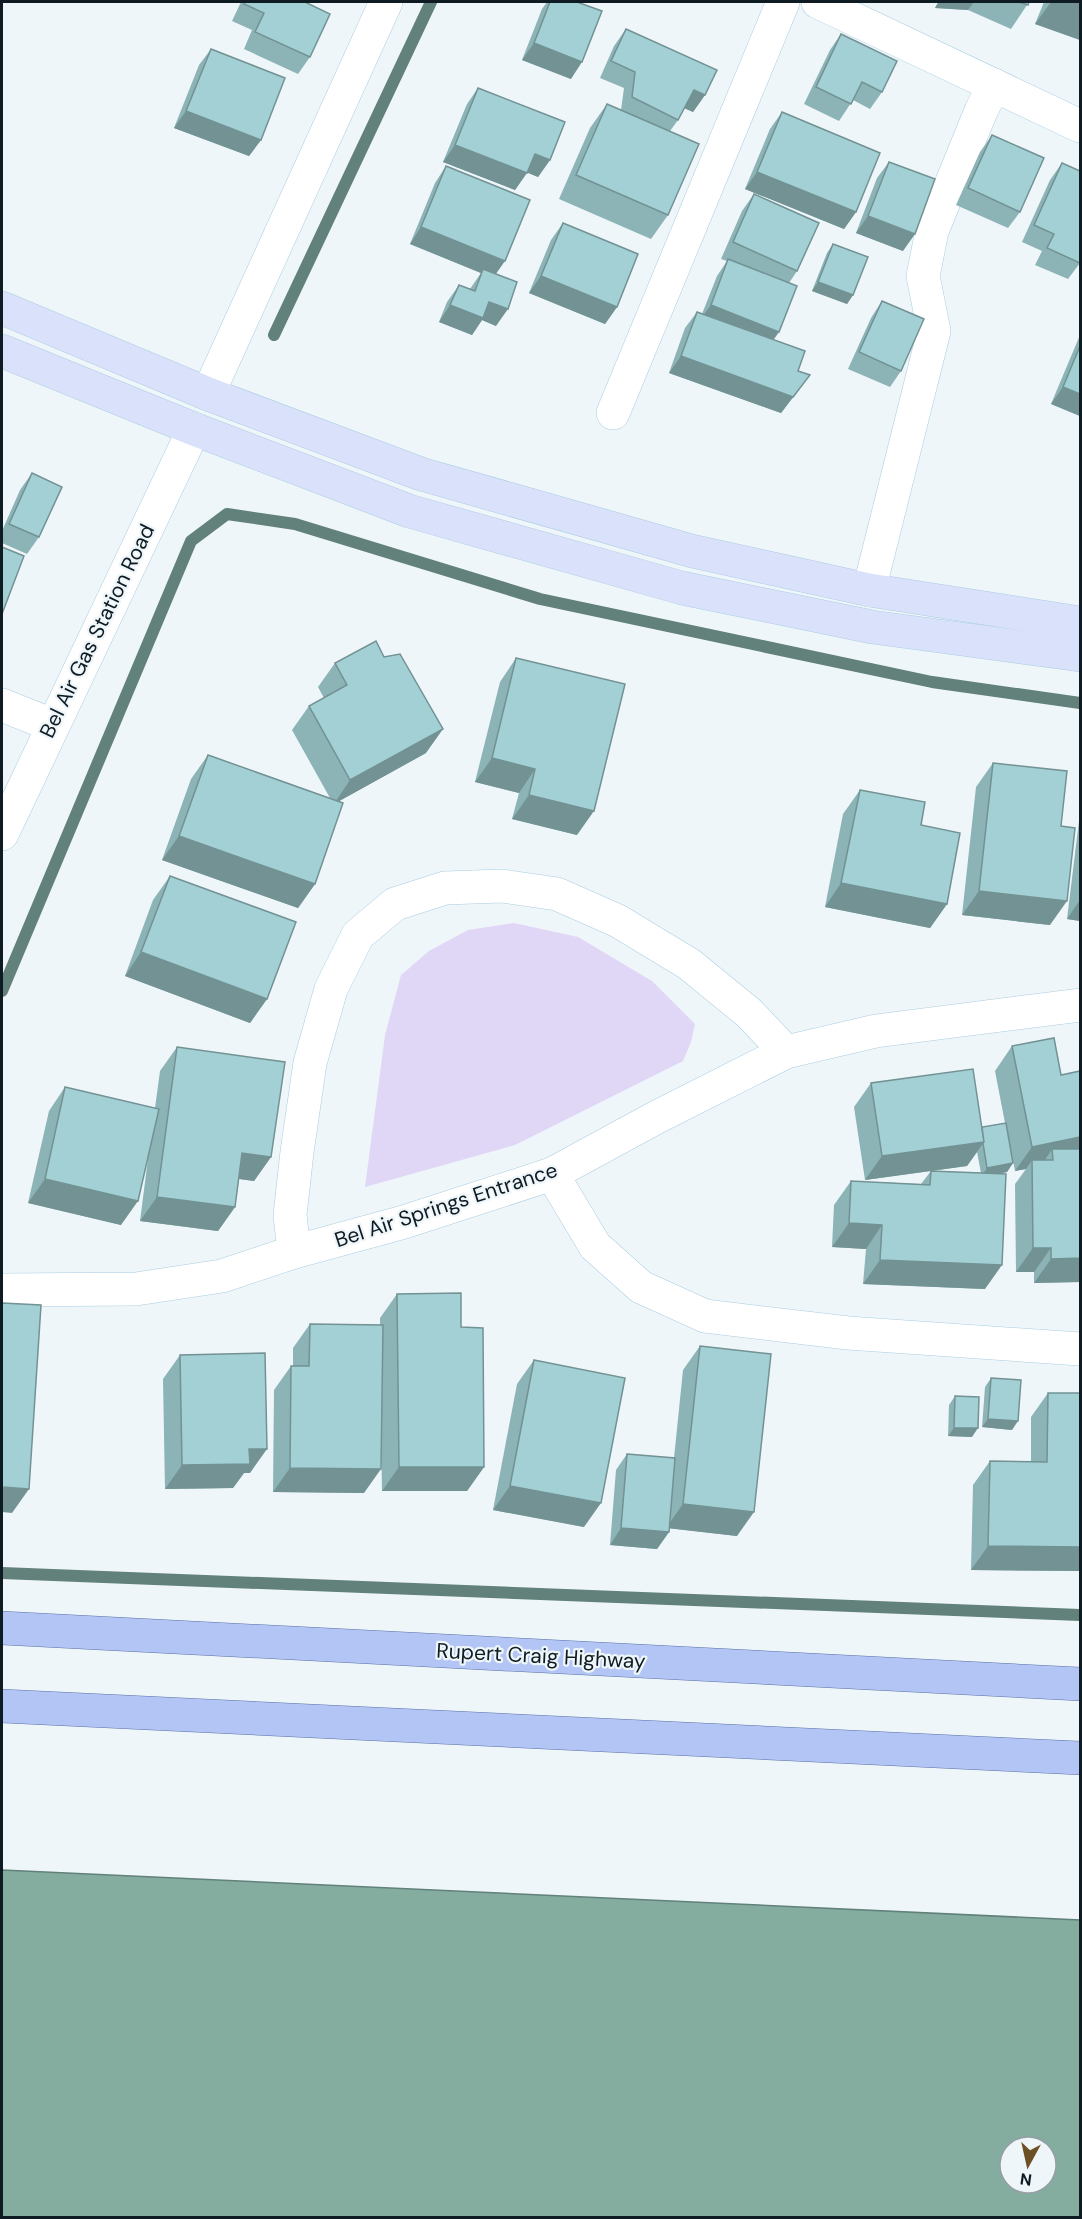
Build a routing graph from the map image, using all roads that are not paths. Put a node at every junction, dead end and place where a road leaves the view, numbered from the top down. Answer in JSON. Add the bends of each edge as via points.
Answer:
{"nodes":[{"id":1,"x":386,"y":2,"type":"edge"},
{"id":2,"x":783,"y":2,"type":"edge"},
{"id":3,"x":818,"y":2,"type":"edge"},
{"id":4,"x":994,"y":85,"type":"junction"},
{"id":5,"x":1080,"y":126,"type":"edge"},
{"id":6,"x":2,"y":308,"type":"edge"},
{"id":7,"x":2,"y":351,"type":"edge"},
{"id":8,"x":208,"y":394,"type":"junction"},
{"id":9,"x":613,"y":413,"type":"dead end"},
{"id":10,"x":194,"y":429,"type":"junction"},
{"id":11,"x":869,"y":590,"type":"junction"},
{"id":12,"x":1080,"y":624,"type":"edge"},
{"id":13,"x":1080,"y":655,"type":"edge"},
{"id":14,"x":2,"y":705,"type":"edge"},
{"id":15,"x":52,"y":725,"type":"junction"},
{"id":16,"x":2,"y":834,"type":"edge"},
{"id":17,"x":1080,"y":1005,"type":"edge"},
{"id":18,"x":786,"y":1052,"type":"junction"},
{"id":19,"x":552,"y":1174,"type":"junction"},
{"id":20,"x":294,"y":1252,"type":"junction"},
{"id":21,"x":2,"y":1290,"type":"edge"},
{"id":22,"x":1080,"y":1349,"type":"edge"},
{"id":23,"x":2,"y":1628,"type":"edge"},
{"id":24,"x":1080,"y":1684,"type":"edge"},
{"id":25,"x":2,"y":1706,"type":"edge"},
{"id":26,"x":1080,"y":1758,"type":"edge"}],
"edges":[{"from":1,"to":8,"type":"street"},
{"from":2,"to":9,"type":"street"},
{"from":3,"to":4,"type":"street"},
{"from":4,"to":5,"type":"street"},
{"from":4,"to":11,"type":"street","via":[[932,231],[923,276],[934,331]]},
{"from":6,"to":8,"type":"main road"},
{"from":7,"to":10,"type":"main road"},
{"from":8,"to":11,"type":"main road","via":[[421,474],[692,551]]},
{"from":10,"to":13,"type":"main road","via":[[409,511],[682,588],[872,627]]},
{"from":10,"to":15,"type":"street","name":"Bel Air Gas Station Road"},
{"from":11,"to":12,"type":"main road"},
{"from":14,"to":15,"type":"street"},
{"from":15,"to":16,"type":"street","name":"Bel Air Gas Station Road"},
{"from":17,"to":18,"type":"street","name":"Bel Air Springs Entrance","via":[[876,1031]]},
{"from":18,"to":19,"type":"street","name":"Bel Air Springs Entrance"},
{"from":18,"to":20,"type":"street","via":[[749,1013],[689,964],[618,921],[557,894],[502,886],[445,888],[395,904],[358,935],[331,989],[310,1063],[290,1215]]},
{"from":19,"to":20,"type":"street","name":"Bel Air Springs Entrance","via":[[404,1222]]},
{"from":19,"to":22,"type":"street","via":[[595,1246],[641,1287],[705,1316],[848,1332]]},
{"from":20,"to":21,"type":"street","name":"Bel Air Springs Entrance","via":[[222,1276],[136,1289]]},
{"from":23,"to":24,"type":"main road","name":"Rupert Craig Highway"},
{"from":25,"to":26,"type":"main road"}]}
